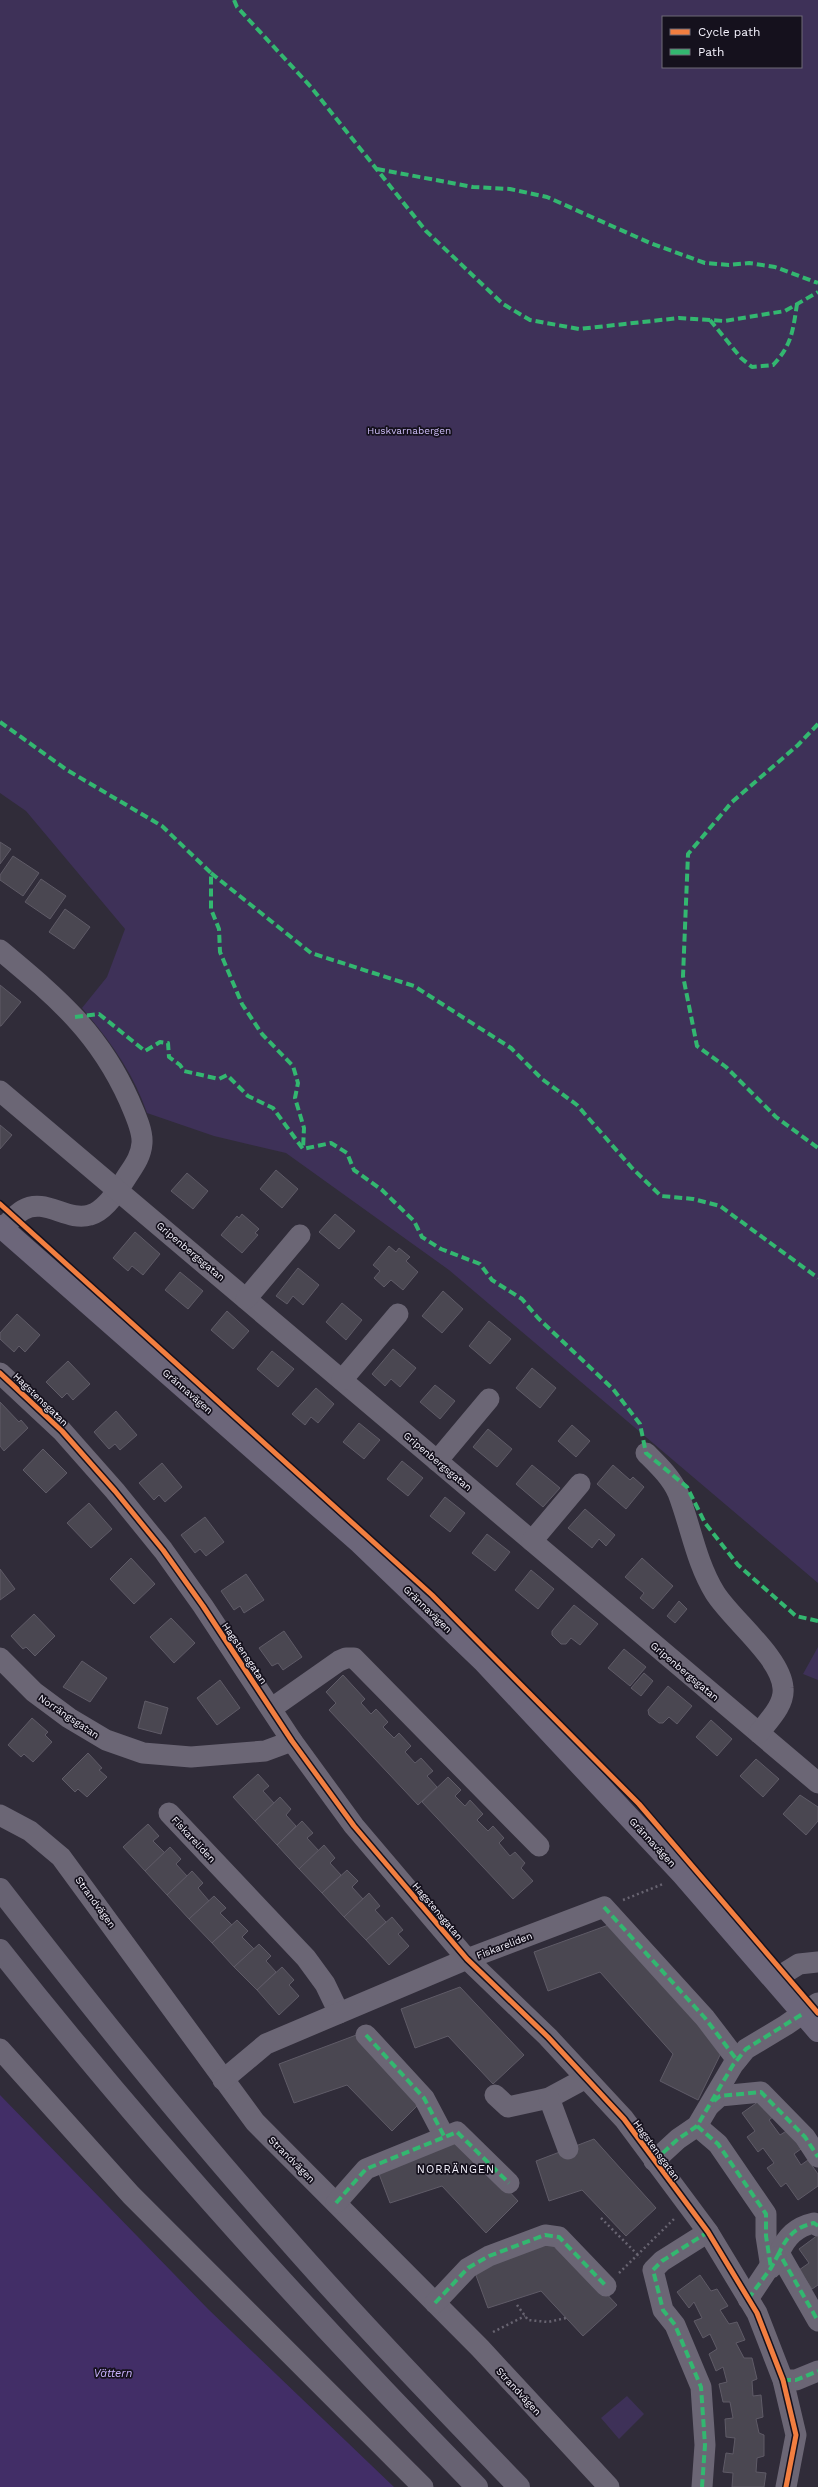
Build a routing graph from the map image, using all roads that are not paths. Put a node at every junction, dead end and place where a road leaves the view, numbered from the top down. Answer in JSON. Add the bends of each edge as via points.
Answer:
{"nodes":[{"id":1,"x":0,"y":950,"type":"edge"},
{"id":2,"x":0,"y":1091,"type":"edge"},
{"id":3,"x":118,"y":1189,"type":"junction"},
{"id":4,"x":1,"y":1227,"type":"edge"},
{"id":5,"x":300,"y":1235,"type":"dead end"},
{"id":6,"x":246,"y":1298,"type":"junction"},
{"id":7,"x":398,"y":1314,"type":"dead end"},
{"id":8,"x":0,"y":1373,"type":"edge"},
{"id":9,"x":342,"y":1380,"type":"junction"},
{"id":10,"x":489,"y":1400,"type":"dead end"},
{"id":11,"x":646,"y":1453,"type":"dead end"},
{"id":12,"x":437,"y":1461,"type":"junction"},
{"id":13,"x":580,"y":1484,"type":"dead end"},
{"id":14,"x":532,"y":1541,"type":"junction"},
{"id":15,"x":0,"y":1658,"type":"edge"},
{"id":16,"x":272,"y":1708,"type":"junction"},
{"id":17,"x":759,"y":1733,"type":"junction"},
{"id":18,"x":292,"y":1741,"type":"junction"},
{"id":19,"x":818,"y":1783,"type":"edge"},
{"id":20,"x":169,"y":1812,"type":"dead end"},
{"id":21,"x":0,"y":1815,"type":"edge"},
{"id":22,"x":539,"y":1846,"type":"dead end"},
{"id":23,"x":0,"y":1889,"type":"edge"},
{"id":24,"x":0,"y":1950,"type":"edge"},
{"id":25,"x":467,"y":1959,"type":"junction"},
{"id":26,"x":818,"y":1962,"type":"edge"},
{"id":27,"x":775,"y":1979,"type":"junction"},
{"id":28,"x":811,"y":2008,"type":"edge"},
{"id":29,"x":339,"y":2013,"type":"junction"},
{"id":30,"x":818,"y":2031,"type":"edge"},
{"id":31,"x":366,"y":2035,"type":"dead end"},
{"id":32,"x":0,"y":2049,"type":"edge"},
{"id":33,"x":737,"y":2060,"type":"junction"},
{"id":34,"x":586,"y":2078,"type":"junction"},
{"id":35,"x":222,"y":2080,"type":"junction"},
{"id":36,"x":495,"y":2095,"type":"dead end"},
{"id":37,"x":549,"y":2098,"type":"junction"},
{"id":38,"x":709,"y":2106,"type":"junction"},
{"id":39,"x":697,"y":2126,"type":"junction"},
{"id":40,"x":444,"y":2136,"type":"junction"},
{"id":41,"x":568,"y":2149,"type":"dead end"},
{"id":42,"x":818,"y":2156,"type":"edge"},
{"id":43,"x":654,"y":2161,"type":"junction"},
{"id":44,"x":509,"y":2183,"type":"dead end"},
{"id":45,"x":336,"y":2203,"type":"junction"},
{"id":46,"x":817,"y":2223,"type":"edge"},
{"id":47,"x":708,"y":2232,"type":"junction"},
{"id":48,"x":775,"y":2260,"type":"junction"},
{"id":49,"x":606,"y":2286,"type":"road end"},
{"id":50,"x":748,"y":2299,"type":"junction"},
{"id":51,"x":435,"y":2303,"type":"junction"},
{"id":52,"x":818,"y":2321,"type":"edge"},
{"id":53,"x":818,"y":2371,"type":"edge"},
{"id":54,"x":783,"y":2380,"type":"junction"},
{"id":55,"x":423,"y":2487,"type":"edge"},
{"id":56,"x":477,"y":2487,"type":"edge"},
{"id":57,"x":519,"y":2487,"type":"edge"},
{"id":58,"x":609,"y":2487,"type":"edge"},
{"id":59,"x":702,"y":2487,"type":"edge"},
{"id":60,"x":786,"y":2487,"type":"edge"}],
"edges":[{"from":1,"to":3,"type":"street","via":[[70,1011],[97,1042],[119,1078],[135,1114],[142,1142],[139,1158]]},
{"from":2,"to":3,"type":"street","name":"Gripenbergsgatan"},
{"from":3,"to":4,"type":"street","via":[[106,1204],[91,1215],[73,1216],[39,1205],[23,1209]]},
{"from":3,"to":6,"type":"street","name":"Gripenbergsgatan"},
{"from":4,"to":27,"type":"main road","name":"Grännavägen","via":[[360,1543],[483,1661],[683,1875]]},
{"from":5,"to":6,"type":"street"},
{"from":6,"to":9,"type":"street","name":"Gripenbergsgatan"},
{"from":7,"to":9,"type":"street"},
{"from":8,"to":16,"type":"street","name":"Hagstensgatan","via":[[62,1431],[120,1497],[194,1594]]},
{"from":9,"to":12,"type":"street","name":"Gripenbergsgatan"},
{"from":10,"to":12,"type":"street"},
{"from":11,"to":17,"type":"street","via":[[667,1475],[678,1493],[704,1574],[716,1595],[779,1672],[784,1689],[781,1701]]},
{"from":12,"to":14,"type":"street","name":"Gripenbergsgatan"},
{"from":13,"to":14,"type":"street"},
{"from":14,"to":17,"type":"street","name":"Gripenbergsgatan"},
{"from":15,"to":18,"type":"street","name":"Norrängsgatan","via":[[34,1692],[69,1718],[106,1740],[143,1753],[191,1757],[265,1751]]},
{"from":16,"to":18,"type":"street","name":"Hagstensgatan"},
{"from":16,"to":22,"type":"street","via":[[339,1661],[354,1658]]},
{"from":17,"to":19,"type":"street","name":"Gripenbergsgatan"},
{"from":18,"to":25,"type":"street","name":"Hagstensgatan","via":[[354,1826]]},
{"from":20,"to":29,"type":"street","name":"Fiskareliden","via":[[306,1958],[325,1984]]},
{"from":21,"to":35,"type":"street","name":"Strandvägen","via":[[30,1831],[62,1857]]},
{"from":23,"to":57,"type":"highway","via":[[91,2007],[279,2230],[395,2358]]},
{"from":24,"to":56,"type":"highway","via":[[62,2028],[255,2252],[376,2384]]},
{"from":25,"to":29,"type":"street","name":"Fiskareliden"},
{"from":25,"to":33,"type":"street","name":"Fiskareliden","via":[[604,1908],[705,2018]]},
{"from":25,"to":34,"type":"street","name":"Hagstensgatan","via":[[548,2036]]},
{"from":26,"to":27,"type":"street","via":[[798,1964]]},
{"from":27,"to":28,"type":"main road","name":"Grännavägen"},
{"from":28,"to":30,"type":"main road","name":"Grännavägen"},
{"from":28,"to":33,"type":"street","via":[[746,2049]]},
{"from":29,"to":35,"type":"street","name":"Fiskareliden","via":[[266,2044]]},
{"from":31,"to":40,"type":"street","via":[[424,2098]]},
{"from":32,"to":55,"type":"street","via":[[142,2206]]},
{"from":33,"to":38,"type":"street"},
{"from":34,"to":37,"type":"street"},
{"from":34,"to":43,"type":"street","name":"Hagstensgatan","via":[[624,2119]]},
{"from":35,"to":45,"type":"street","name":"Strandvägen","via":[[255,2122]]},
{"from":36,"to":37,"type":"street","via":[[508,2107]]},
{"from":37,"to":41,"type":"street"},
{"from":38,"to":39,"type":"street"},
{"from":38,"to":42,"type":"street","via":[[720,2096],[761,2092],[805,2137]]},
{"from":39,"to":43,"type":"street"},
{"from":39,"to":48,"type":"street","via":[[718,2144],[766,2214],[766,2236]]},
{"from":40,"to":44,"type":"street","via":[[457,2132]]},
{"from":40,"to":45,"type":"street","via":[[366,2170]]},
{"from":43,"to":47,"type":"street","name":"Hagstensgatan"},
{"from":45,"to":51,"type":"street","name":"Strandvägen"},
{"from":46,"to":48,"type":"street","via":[[800,2226],[785,2239]]},
{"from":47,"to":50,"type":"street","name":"Hagstensgatan"},
{"from":47,"to":59,"type":"street","via":[[669,2256],[653,2270],[663,2310],[675,2325],[700,2387],[705,2444]]},
{"from":48,"to":50,"type":"street"},
{"from":48,"to":52,"type":"street"},
{"from":49,"to":51,"type":"street","via":[[559,2237],[545,2235],[489,2256],[468,2268]]},
{"from":50,"to":54,"type":"street","name":"Hagstensgatan","via":[[757,2313]]},
{"from":51,"to":58,"type":"street","name":"Strandvägen"},
{"from":53,"to":54,"type":"street","via":[[796,2380]]},
{"from":54,"to":60,"type":"street","name":"Hagstensgatan","via":[[796,2435]]}]}
